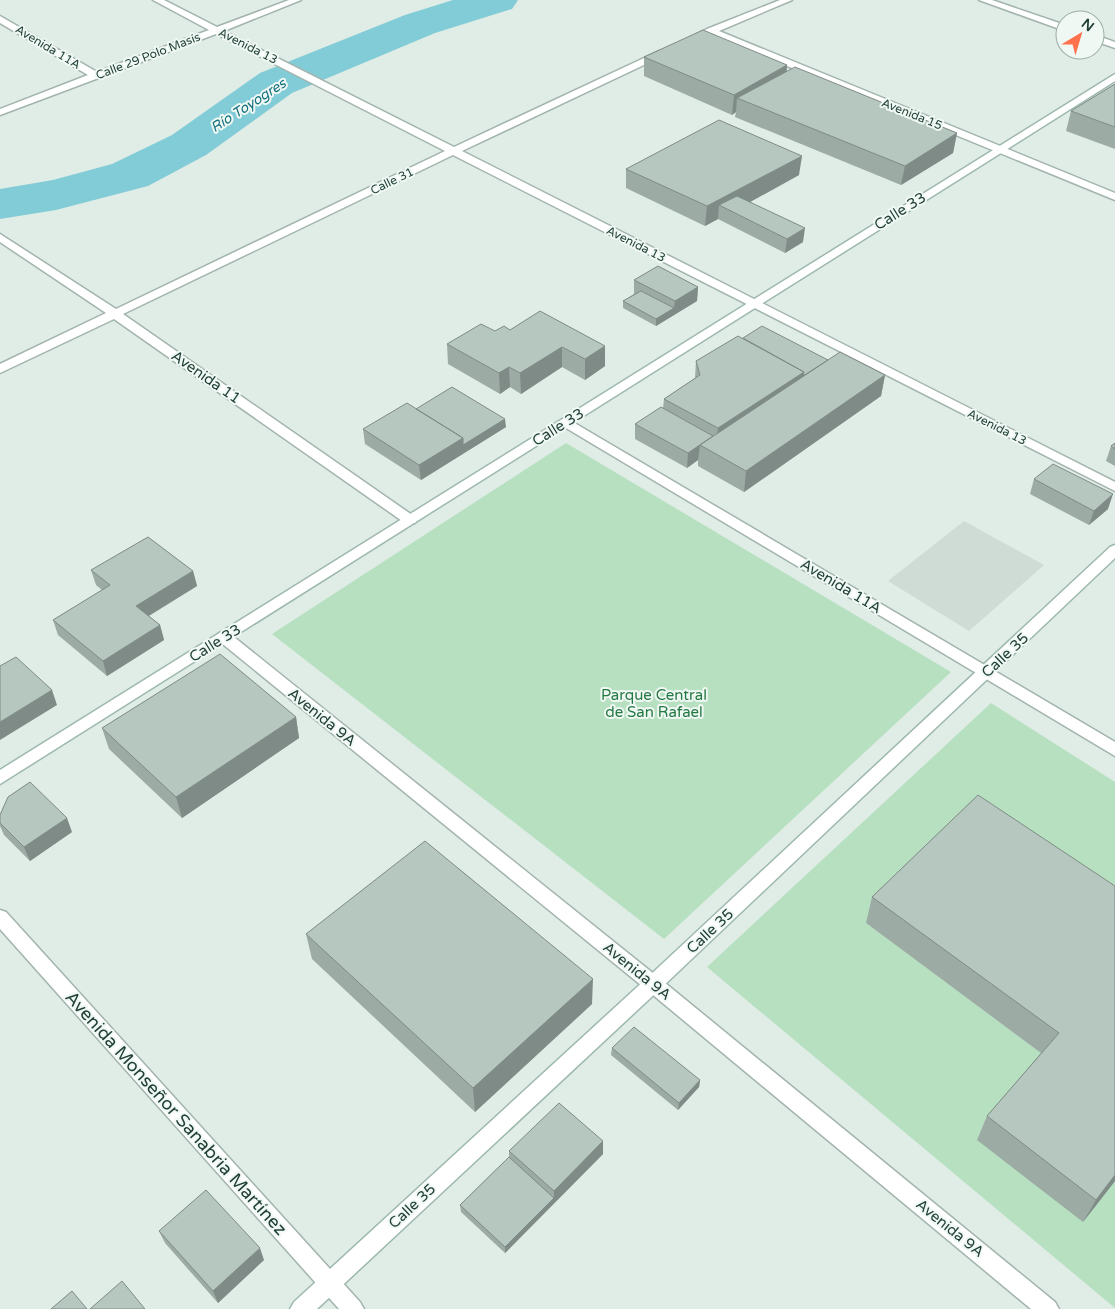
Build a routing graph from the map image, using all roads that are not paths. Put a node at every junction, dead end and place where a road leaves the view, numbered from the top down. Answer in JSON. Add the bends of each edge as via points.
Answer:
{"nodes":[{"id":1,"x":157,"y":0,"type":"edge"},
{"id":2,"x":297,"y":0,"type":"edge"},
{"id":3,"x":788,"y":0,"type":"edge"},
{"id":4,"x":984,"y":0,"type":"edge"},
{"id":5,"x":0,"y":19,"type":"edge"},
{"id":6,"x":1055,"y":25,"type":"edge"},
{"id":7,"x":217,"y":30,"type":"junction"},
{"id":8,"x":710,"y":31,"type":"junction"},
{"id":9,"x":96,"y":76,"type":"junction"},
{"id":10,"x":1115,"y":77,"type":"edge"},
{"id":11,"x":0,"y":112,"type":"edge"},
{"id":12,"x":998,"y":150,"type":"junction"},
{"id":13,"x":453,"y":151,"type":"junction"},
{"id":14,"x":1115,"y":197,"type":"edge"},
{"id":15,"x":0,"y":237,"type":"edge"},
{"id":16,"x":753,"y":304,"type":"junction"},
{"id":17,"x":117,"y":314,"type":"junction"},
{"id":18,"x":0,"y":370,"type":"edge"},
{"id":19,"x":566,"y":422,"type":"junction"},
{"id":20,"x":1115,"y":487,"type":"edge"},
{"id":21,"x":410,"y":520,"type":"junction"},
{"id":22,"x":1115,"y":550,"type":"edge"},
{"id":23,"x":224,"y":637,"type":"junction"},
{"id":24,"x":986,"y":672,"type":"junction"},
{"id":25,"x":1115,"y":750,"type":"edge"},
{"id":26,"x":0,"y":778,"type":"edge"},
{"id":27,"x":0,"y":917,"type":"edge"},
{"id":28,"x":653,"y":984,"type":"junction"},
{"id":29,"x":329,"y":1283,"type":"junction"},
{"id":30,"x":301,"y":1309,"type":"edge"},
{"id":31,"x":353,"y":1309,"type":"edge"},
{"id":32,"x":1048,"y":1309,"type":"edge"}],
"edges":[{"from":1,"to":7,"type":"street","name":"Avenida 13"},
{"from":2,"to":7,"type":"street","name":"Calle 29 Polo Masís"},
{"from":3,"to":8,"type":"street","name":"Calle 31"},
{"from":4,"to":6,"type":"street"},
{"from":5,"to":9,"type":"street","name":"Avenida 11A"},
{"from":7,"to":9,"type":"street","name":"Calle 29 Polo Masís"},
{"from":7,"to":13,"type":"street","name":"Avenida 13"},
{"from":8,"to":12,"type":"street","name":"Avenida 15"},
{"from":8,"to":13,"type":"street","name":"Calle 31"},
{"from":9,"to":11,"type":"street","name":"Calle 29 Polo Masís"},
{"from":10,"to":12,"type":"street","name":"Calle 33"},
{"from":12,"to":14,"type":"street","name":"Avenida 15"},
{"from":12,"to":16,"type":"street","name":"Calle 33"},
{"from":13,"to":16,"type":"street","name":"Avenida 13"},
{"from":13,"to":17,"type":"street","name":"Calle 31"},
{"from":15,"to":17,"type":"street","name":"Avenida 11"},
{"from":16,"to":19,"type":"street","name":"Calle 33"},
{"from":16,"to":20,"type":"street","name":"Avenida 13"},
{"from":17,"to":18,"type":"street","name":"Calle 31"},
{"from":17,"to":21,"type":"street","name":"Avenida 11"},
{"from":19,"to":21,"type":"street","name":"Calle 33"},
{"from":19,"to":24,"type":"street","name":"Avenida 11A"},
{"from":21,"to":23,"type":"street","name":"Calle 33"},
{"from":22,"to":24,"type":"street","name":"Calle 35"},
{"from":23,"to":26,"type":"street","name":"Calle 33"},
{"from":23,"to":28,"type":"street","name":"Avenida 9A"},
{"from":24,"to":25,"type":"street","name":"Avenida 11A"},
{"from":24,"to":28,"type":"street","name":"Calle 35"},
{"from":27,"to":29,"type":"street","name":"Avenida Monseñor Sanabria Martínez"},
{"from":28,"to":29,"type":"street","name":"Calle 35"},
{"from":28,"to":32,"type":"street","name":"Avenida 9A"},
{"from":29,"to":30,"type":"street","name":"Calle 35"},
{"from":29,"to":31,"type":"street","name":"Avenida Monseñor Sanabria Martínez"}]}
